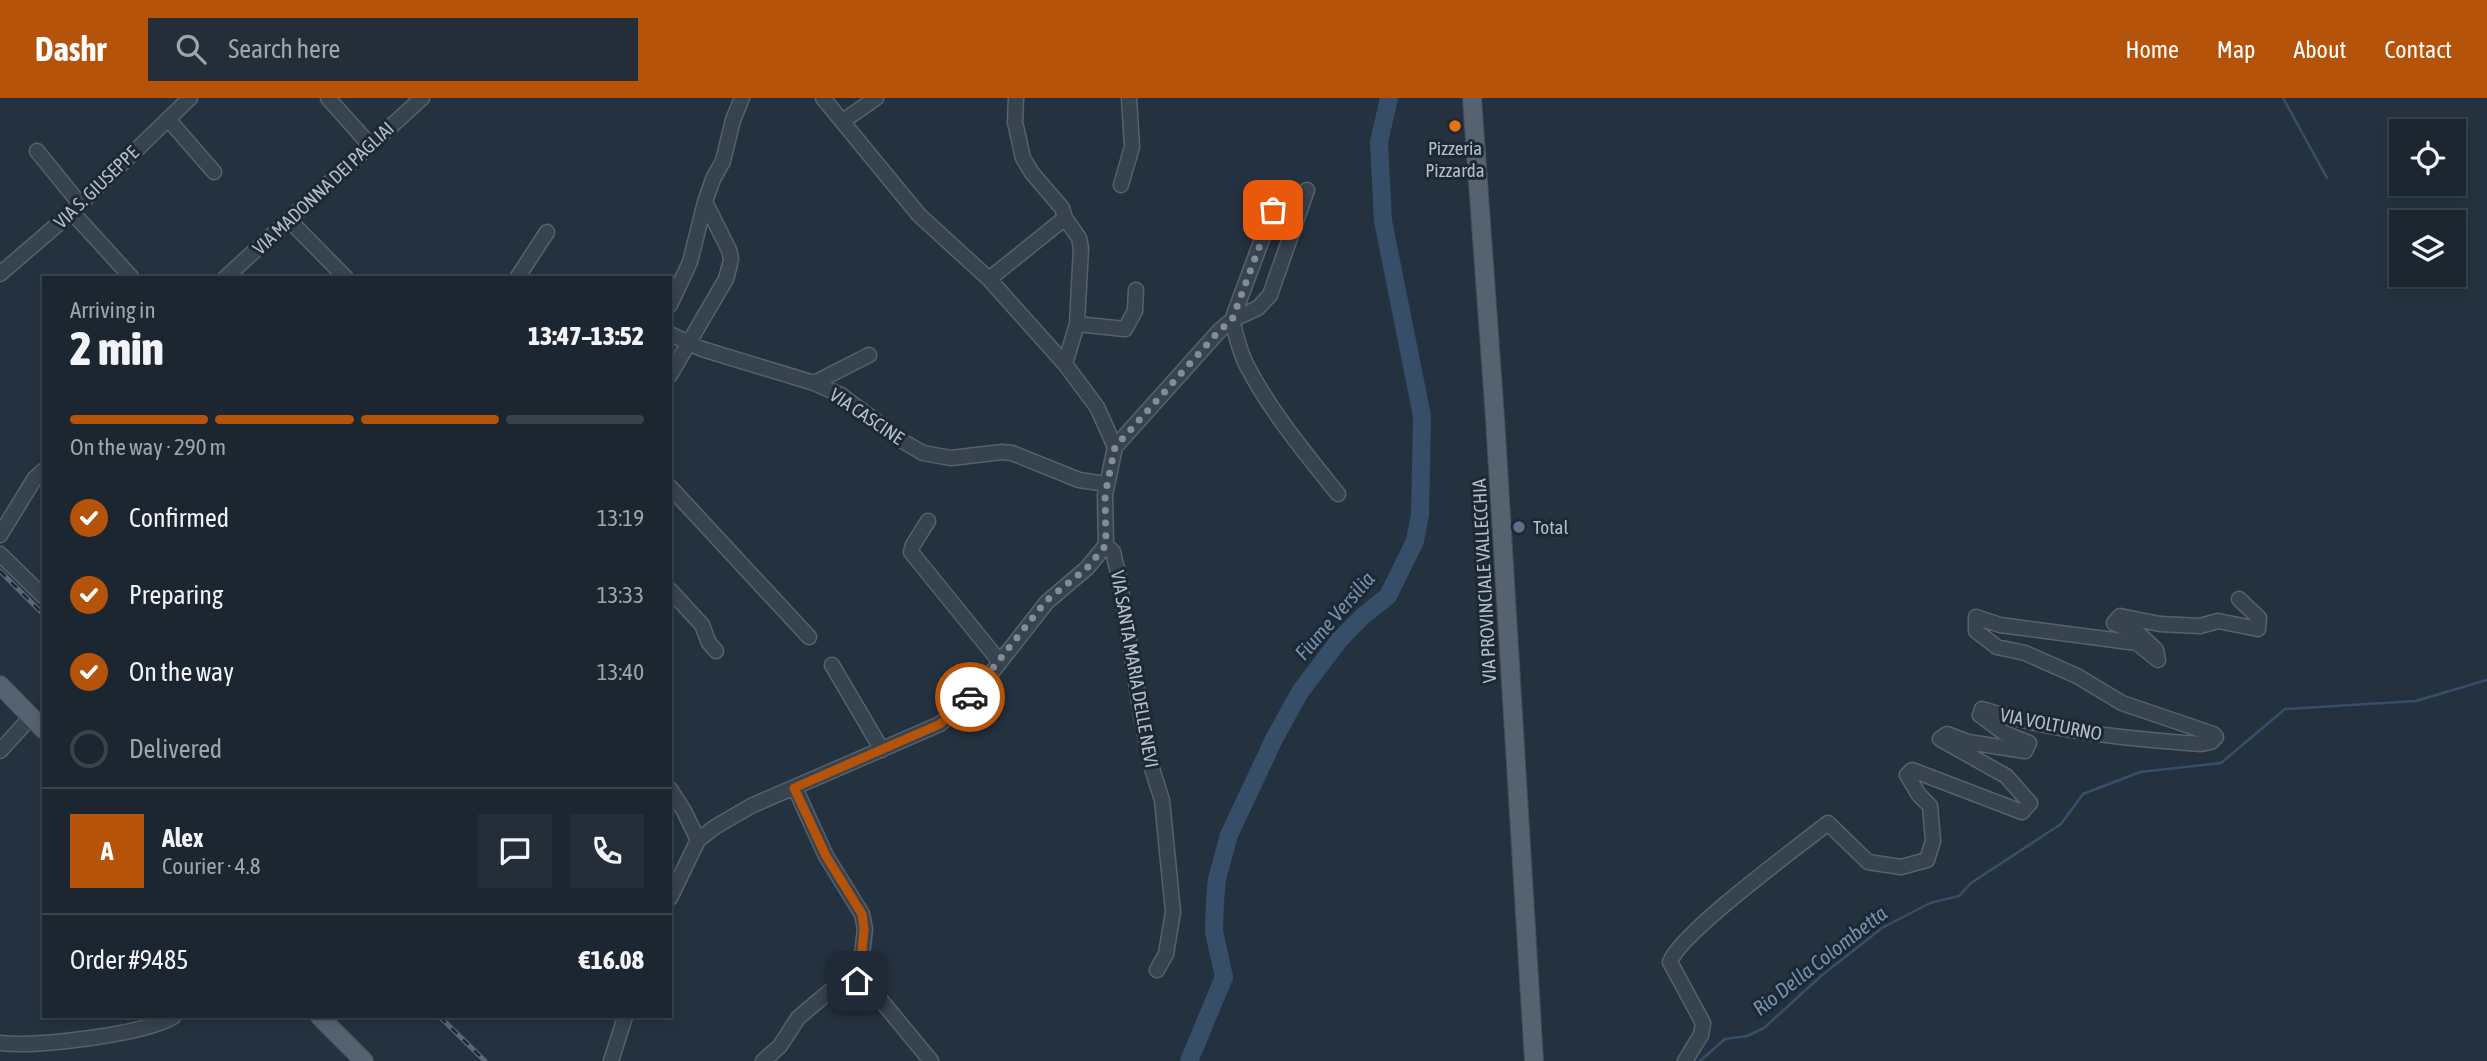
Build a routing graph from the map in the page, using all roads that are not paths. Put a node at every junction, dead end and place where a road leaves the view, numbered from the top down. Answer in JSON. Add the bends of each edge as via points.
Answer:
{"nodes":[{"id":1,"x":328,"y":98,"type":"edge"},
{"id":2,"x":422,"y":98,"type":"edge"},
{"id":3,"x":742,"y":98,"type":"edge"},
{"id":4,"x":823,"y":98,"type":"edge"},
{"id":5,"x":876,"y":98,"type":"edge"},
{"id":6,"x":1016,"y":98,"type":"edge"},
{"id":7,"x":1129,"y":98,"type":"edge"},
{"id":8,"x":1472,"y":98,"type":"edge"},
{"id":9,"x":184,"y":100,"type":"edge"},
{"id":10,"x":168,"y":119,"type":"junction"},
{"id":11,"x":843,"y":121,"type":"junction"},
{"id":12,"x":369,"y":144,"type":"junction"},
{"id":13,"x":37,"y":151,"type":"dead end"},
{"id":14,"x":214,"y":172,"type":"dead end"},
{"id":15,"x":1121,"y":185,"type":"dead end"},
{"id":16,"x":1307,"y":190,"type":"dead end"},
{"id":17,"x":705,"y":202,"type":"junction"},
{"id":18,"x":76,"y":208,"type":"junction"},
{"id":19,"x":1273,"y":210,"type":"dead end"},
{"id":20,"x":1065,"y":218,"type":"junction"},
{"id":21,"x":290,"y":221,"type":"junction"},
{"id":22,"x":547,"y":232,"type":"dead end"},
{"id":23,"x":0,"y":274,"type":"edge"},
{"id":24,"x":130,"y":276,"type":"edge"},
{"id":25,"x":227,"y":276,"type":"edge"},
{"id":26,"x":344,"y":276,"type":"edge"},
{"id":27,"x":518,"y":276,"type":"edge"},
{"id":28,"x":989,"y":279,"type":"junction"},
{"id":29,"x":1136,"y":290,"type":"dead end"},
{"id":30,"x":672,"y":301,"type":"edge"},
{"id":31,"x":1232,"y":320,"type":"junction"},
{"id":32,"x":1077,"y":324,"type":"junction"},
{"id":33,"x":672,"y":335,"type":"edge"},
{"id":34,"x":689,"y":343,"type":"junction"},
{"id":35,"x":869,"y":355,"type":"dead end"},
{"id":36,"x":1065,"y":364,"type":"junction"},
{"id":37,"x":672,"y":372,"type":"edge"},
{"id":38,"x":814,"y":383,"type":"junction"},
{"id":39,"x":1115,"y":447,"type":"junction"},
{"id":40,"x":42,"y":472,"type":"edge"},
{"id":41,"x":1106,"y":484,"type":"junction"},
{"id":42,"x":672,"y":488,"type":"edge"},
{"id":43,"x":1338,"y":494,"type":"dead end"},
{"id":44,"x":928,"y":522,"type":"dead end"},
{"id":45,"x":0,"y":535,"type":"edge"},
{"id":46,"x":1106,"y":545,"type":"junction"},
{"id":47,"x":0,"y":554,"type":"edge"},
{"id":48,"x":672,"y":592,"type":"edge"},
{"id":49,"x":42,"y":595,"type":"edge"},
{"id":50,"x":2239,"y":600,"type":"dead end"},
{"id":51,"x":809,"y":637,"type":"dead end"},
{"id":52,"x":716,"y":651,"type":"dead end"},
{"id":53,"x":1000,"y":662,"type":"junction"},
{"id":54,"x":832,"y":665,"type":"dead end"},
{"id":55,"x":0,"y":685,"type":"edge"},
{"id":56,"x":31,"y":717,"type":"junction"},
{"id":57,"x":42,"y":728,"type":"edge"},
{"id":58,"x":882,"y":750,"type":"junction"},
{"id":59,"x":0,"y":751,"type":"edge"},
{"id":60,"x":794,"y":788,"type":"junction"},
{"id":61,"x":672,"y":792,"type":"edge"},
{"id":62,"x":698,"y":840,"type":"junction"},
{"id":63,"x":672,"y":894,"type":"edge"},
{"id":64,"x":1157,"y":970,"type":"dead end"},
{"id":65,"x":857,"y":981,"type":"junction"},
{"id":66,"x":171,"y":1018,"type":"edge"},
{"id":67,"x":321,"y":1018,"type":"edge"},
{"id":68,"x":625,"y":1018,"type":"edge"},
{"id":69,"x":0,"y":1042,"type":"edge"},
{"id":70,"x":364,"y":1061,"type":"edge"},
{"id":71,"x":611,"y":1061,"type":"edge"},
{"id":72,"x":763,"y":1061,"type":"edge"},
{"id":73,"x":931,"y":1061,"type":"edge"},
{"id":74,"x":1534,"y":1061,"type":"edge"},
{"id":75,"x":1685,"y":1061,"type":"edge"}],
"edges":[{"from":1,"to":12,"type":"street"},
{"from":2,"to":12,"type":"street","name":"VIA MADONNA DEI PAGLIAI"},
{"from":3,"to":17,"type":"street"},
{"from":4,"to":11,"type":"street"},
{"from":5,"to":11,"type":"street"},
{"from":6,"to":20,"type":"street","via":[[1015,122],[1023,158]]},
{"from":7,"to":15,"type":"street","via":[[1132,147]]},
{"from":8,"to":74,"type":"main road","name":"VIA PROVINCIALE VALLECCHIA"},
{"from":9,"to":10,"type":"street","name":"VIA S. GIUSEPPE"},
{"from":10,"to":14,"type":"street"},
{"from":10,"to":18,"type":"street","name":"VIA S. GIUSEPPE"},
{"from":11,"to":28,"type":"street","via":[[919,215]]},
{"from":12,"to":21,"type":"street","name":"VIA MADONNA DEI PAGLIAI"},
{"from":13,"to":18,"type":"street"},
{"from":16,"to":31,"type":"street","via":[[1270,295],[1258,308]]},
{"from":17,"to":30,"type":"street","via":[[690,262]]},
{"from":17,"to":34,"type":"street","via":[[730,262],[726,279]]},
{"from":18,"to":23,"type":"street","name":"VIA S. GIUSEPPE"},
{"from":18,"to":24,"type":"street"},
{"from":19,"to":31,"type":"street"},
{"from":20,"to":28,"type":"street"},
{"from":20,"to":32,"type":"street","via":[[1081,248]]},
{"from":21,"to":25,"type":"street","name":"VIA MADONNA DEI PAGLIAI"},
{"from":21,"to":26,"type":"street"},
{"from":22,"to":27,"type":"street"},
{"from":28,"to":36,"type":"street"},
{"from":29,"to":32,"type":"street","via":[[1135,312],[1125,330]]},
{"from":31,"to":39,"type":"street"},
{"from":31,"to":43,"type":"street","via":[[1246,364],[1264,394]]},
{"from":32,"to":36,"type":"street"},
{"from":33,"to":34,"type":"street","name":"VIA CASCINE"},
{"from":34,"to":37,"type":"street"},
{"from":34,"to":38,"type":"street","name":"VIA CASCINE"},
{"from":35,"to":38,"type":"street"},
{"from":36,"to":39,"type":"street","via":[[1097,407]]},
{"from":38,"to":41,"type":"street","name":"VIA CASCINE","via":[[841,395],[923,453],[950,458],[1012,453],[1079,480]]},
{"from":39,"to":41,"type":"street","name":"VIA SANTA MARIA DELLE NEVI"},
{"from":40,"to":45,"type":"street"},
{"from":41,"to":46,"type":"street","name":"VIA SANTA MARIA DELLE NEVI"},
{"from":42,"to":51,"type":"street"},
{"from":44,"to":53,"type":"street","via":[[911,552]]},
{"from":46,"to":53,"type":"street","via":[[1087,568],[1046,601]]},
{"from":46,"to":64,"type":"street","name":"VIA SANTA MARIA DELLE NEVI","via":[[1113,552],[1119,577],[1142,720],[1162,800],[1173,912],[1166,954]]},
{"from":47,"to":49,"type":"street"},
{"from":48,"to":52,"type":"street","via":[[702,625]]},
{"from":50,"to":75,"type":"street","name":"VIA VOLTURNO","via":[[2259,618],[2258,629],[2218,621],[2200,626],[2160,624],[2120,616],[2114,623],[2138,633],[2157,650],[2158,660],[2137,643],[2000,625],[1976,617],[1976,631],[1997,647],[2025,653],[2122,703],[2216,737],[2201,744],[2136,740],[1982,709],[1980,715],[2004,733],[2029,743],[2025,751],[1947,734],[1940,738],[2006,776],[2030,803],[2022,812],[1912,770],[1907,775],[1930,806],[1933,841],[1927,860],[1900,867],[1868,862],[1828,823],[1673,952],[1670,962],[1703,1023]]},
{"from":53,"to":58,"type":"street","via":[[978,690],[940,724]]},
{"from":54,"to":58,"type":"street"},
{"from":55,"to":56,"type":"main road"},
{"from":56,"to":57,"type":"main road"},
{"from":56,"to":59,"type":"street"},
{"from":58,"to":60,"type":"street"},
{"from":60,"to":62,"type":"street","via":[[751,806]]},
{"from":60,"to":65,"type":"street","via":[[826,856],[862,914]]},
{"from":61,"to":62,"type":"street"},
{"from":62,"to":63,"type":"street"},
{"from":65,"to":72,"type":"street","via":[[834,988],[818,1000]]},
{"from":65,"to":73,"type":"street","via":[[879,998]]},
{"from":66,"to":69,"type":"street","via":[[157,1025],[61,1041]]},
{"from":67,"to":70,"type":"main road"},
{"from":68,"to":71,"type":"street"}]}
